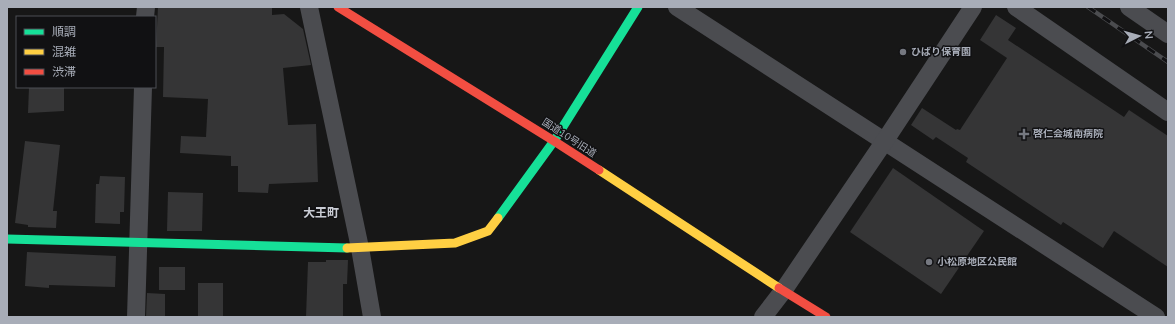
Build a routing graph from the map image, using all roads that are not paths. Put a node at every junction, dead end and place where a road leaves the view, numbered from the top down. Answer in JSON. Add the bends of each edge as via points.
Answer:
{"nodes":[{"id":1,"x":309,"y":7,"type":"edge"},
{"id":2,"x":338,"y":7,"type":"edge"},
{"id":3,"x":638,"y":7,"type":"edge"},
{"id":4,"x":676,"y":7,"type":"edge"},
{"id":5,"x":973,"y":7,"type":"edge"},
{"id":6,"x":1016,"y":7,"type":"edge"},
{"id":7,"x":1129,"y":7,"type":"edge"},
{"id":8,"x":1168,"y":34,"type":"edge"},
{"id":9,"x":143,"y":88,"type":"edge"},
{"id":10,"x":1168,"y":112,"type":"edge"},
{"id":11,"x":554,"y":141,"type":"junction"},
{"id":12,"x":884,"y":142,"type":"junction"},
{"id":13,"x":7,"y":239,"type":"edge"},
{"id":14,"x":138,"y":243,"type":"junction"},
{"id":15,"x":360,"y":248,"type":"junction"},
{"id":16,"x":783,"y":290,"type":"junction"},
{"id":17,"x":136,"y":317,"type":"edge"},
{"id":18,"x":372,"y":317,"type":"edge"},
{"id":19,"x":763,"y":317,"type":"edge"},
{"id":20,"x":826,"y":317,"type":"edge"},
{"id":21,"x":1156,"y":317,"type":"edge"}],
"edges":[{"from":1,"to":15,"type":"street"},
{"from":2,"to":11,"type":"street","name":"国道10号旧道"},
{"from":3,"to":11,"type":"street"},
{"from":4,"to":12,"type":"street"},
{"from":5,"to":12,"type":"street"},
{"from":6,"to":10,"type":"street"},
{"from":7,"to":8,"type":"street"},
{"from":9,"to":14,"type":"street"},
{"from":11,"to":15,"type":"street","via":[[488,231],[455,243]]},
{"from":11,"to":16,"type":"street","name":"国道10号旧道"},
{"from":12,"to":16,"type":"street"},
{"from":12,"to":21,"type":"street"},
{"from":13,"to":14,"type":"street"},
{"from":14,"to":15,"type":"street"},
{"from":14,"to":17,"type":"street"},
{"from":15,"to":18,"type":"street"},
{"from":16,"to":19,"type":"street"},
{"from":16,"to":20,"type":"street","name":"国道10号旧道"}]}
